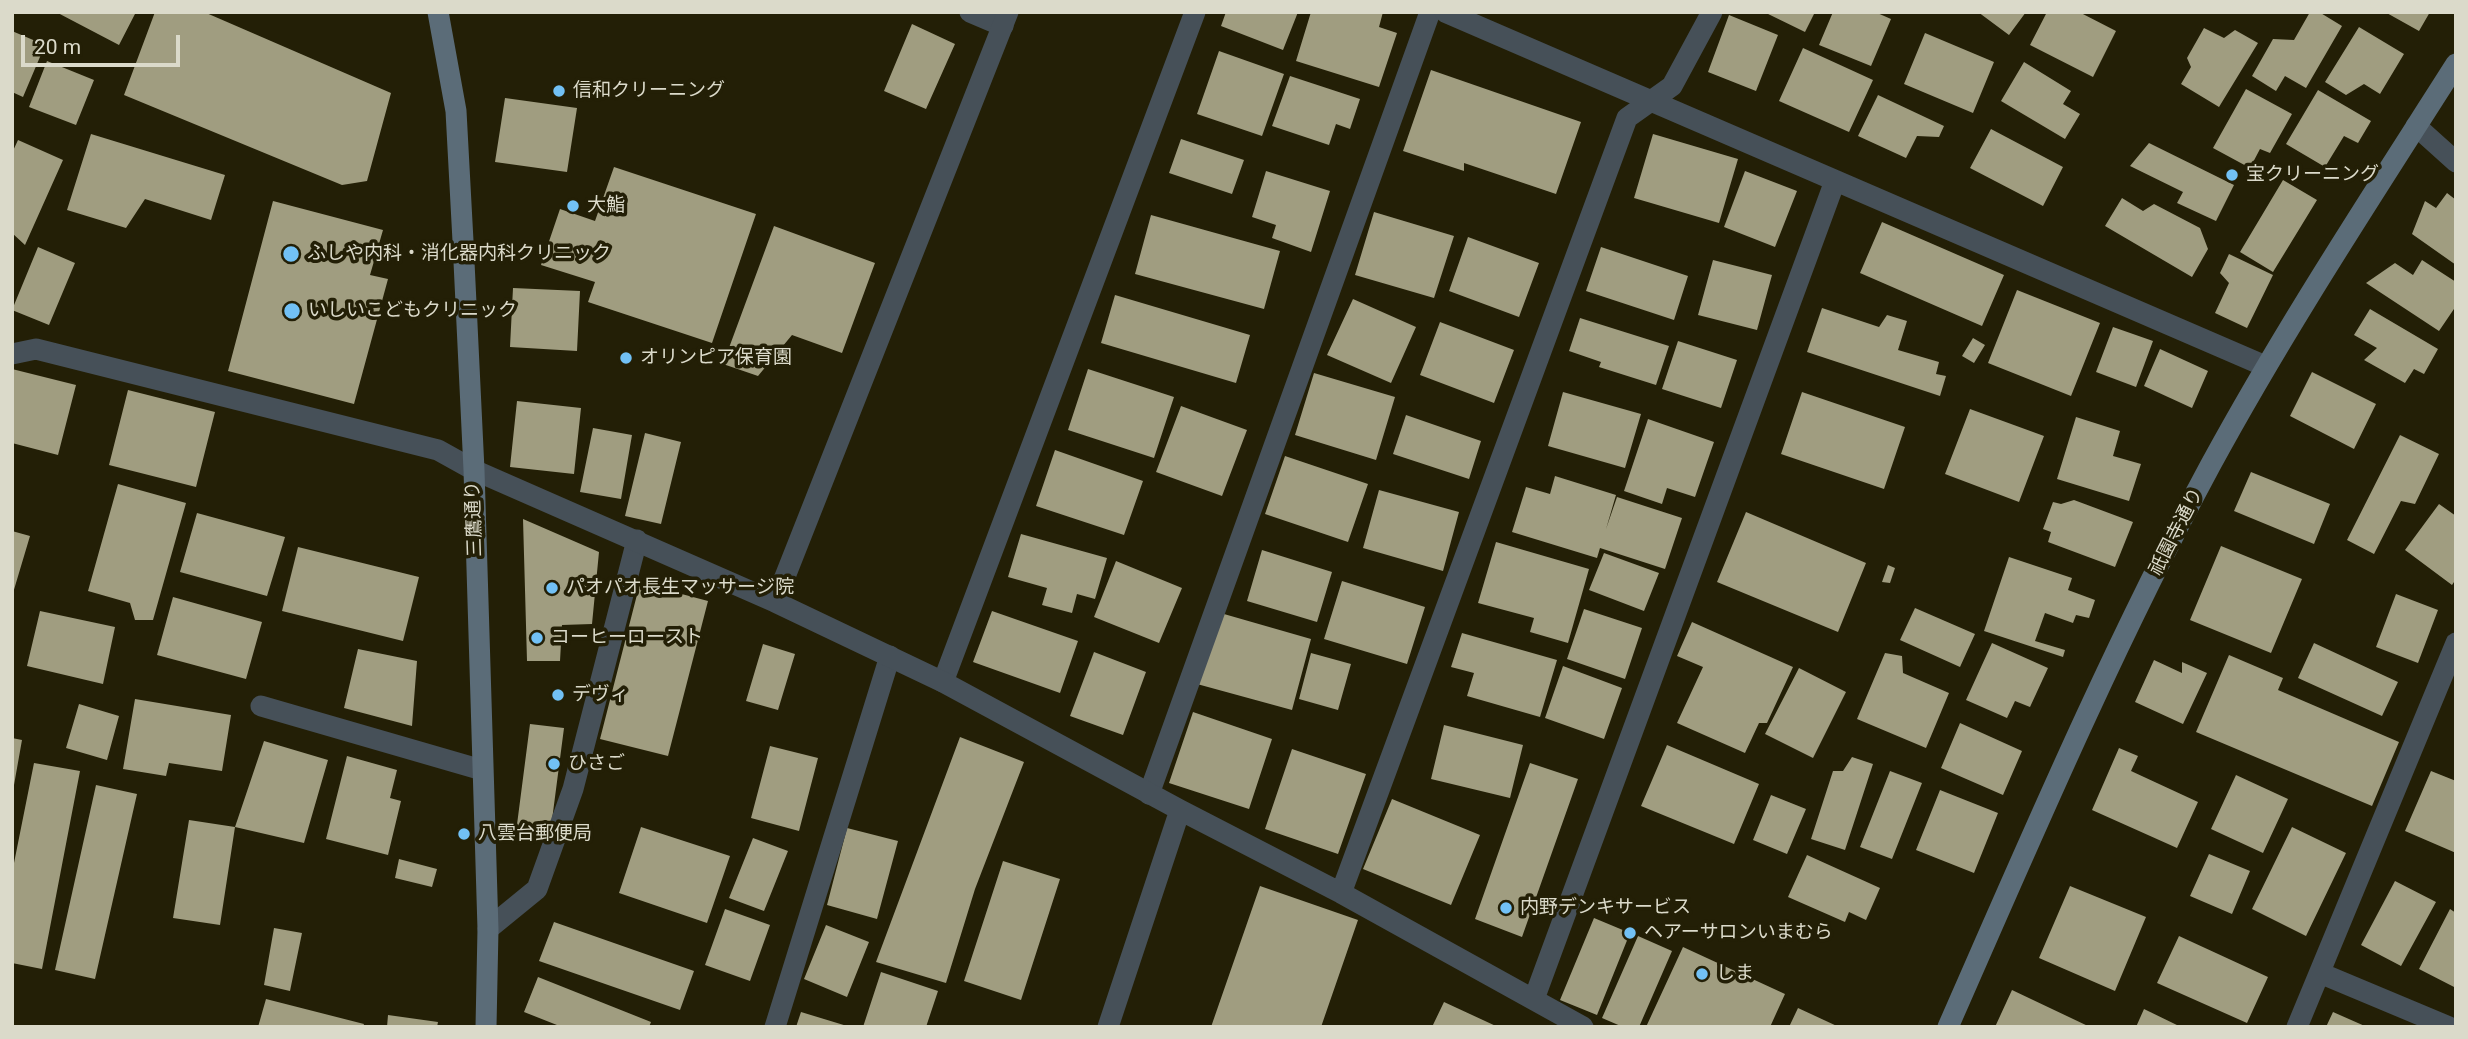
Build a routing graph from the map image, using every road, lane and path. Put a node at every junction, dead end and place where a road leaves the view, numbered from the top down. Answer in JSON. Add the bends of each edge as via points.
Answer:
{"nodes":[{"id":1,"x":438,"y":12,"type":"edge"},
{"id":2,"x":970,"y":12,"type":"edge"},
{"id":3,"x":1195,"y":12,"type":"edge"},
{"id":4,"x":1430,"y":12,"type":"edge"},
{"id":5,"x":1445,"y":12,"type":"edge"},
{"id":6,"x":1712,"y":12,"type":"edge"},
{"id":7,"x":1005,"y":19,"type":"edge"},
{"id":8,"x":2456,"y":64,"type":"edge"},
{"id":9,"x":1649,"y":100,"type":"junction"},
{"id":10,"x":2416,"y":126,"type":"junction"},
{"id":11,"x":2456,"y":162,"type":"edge"},
{"id":12,"x":1835,"y":181,"type":"junction"},
{"id":13,"x":12,"y":354,"type":"edge"},
{"id":14,"x":2266,"y":366,"type":"junction"},
{"id":15,"x":474,"y":470,"type":"junction"},
{"id":16,"x":637,"y":540,"type":"junction"},
{"id":17,"x":775,"y":602,"type":"junction"},
{"id":18,"x":2456,"y":643,"type":"edge"},
{"id":19,"x":890,"y":656,"type":"junction"},
{"id":20,"x":943,"y":682,"type":"junction"},
{"id":21,"x":261,"y":706,"type":"dead end"},
{"id":22,"x":482,"y":770,"type":"junction"},
{"id":23,"x":1149,"y":794,"type":"junction"},
{"id":24,"x":1180,"y":810,"type":"junction"},
{"id":25,"x":1341,"y":894,"type":"junction"},
{"id":26,"x":488,"y":929,"type":"junction"},
{"id":27,"x":2320,"y":973,"type":"junction"},
{"id":28,"x":1534,"y":999,"type":"junction"},
{"id":29,"x":486,"y":1027,"type":"edge"},
{"id":30,"x":775,"y":1027,"type":"edge"},
{"id":31,"x":1108,"y":1027,"type":"edge"},
{"id":32,"x":1583,"y":1027,"type":"edge"},
{"id":33,"x":1948,"y":1027,"type":"edge"},
{"id":34,"x":2297,"y":1027,"type":"edge"},
{"id":35,"x":2449,"y":1027,"type":"edge"}],
"edges":[{"from":1,"to":15,"type":"street","name":"三鷹通り","via":[[456,111]]},
{"from":2,"to":7,"type":"street"},
{"from":3,"to":20,"type":"street"},
{"from":4,"to":23,"type":"street"},
{"from":5,"to":9,"type":"street"},
{"from":6,"to":9,"type":"street","via":[[1672,86]]},
{"from":7,"to":17,"type":"street"},
{"from":8,"to":10,"type":"street","name":"祇園寺通り"},
{"from":9,"to":12,"type":"street"},
{"from":9,"to":25,"type":"street","via":[[1627,118]]},
{"from":10,"to":11,"type":"street"},
{"from":10,"to":14,"type":"street","name":"祇園寺通り"},
{"from":12,"to":14,"type":"street"},
{"from":12,"to":28,"type":"street"},
{"from":13,"to":15,"type":"street","via":[[36,349],[398,439],[438,450]]},
{"from":14,"to":33,"type":"street","name":"祇園寺通り","via":[[2102,679]]},
{"from":15,"to":16,"type":"street"},
{"from":15,"to":22,"type":"street","name":"三鷹通り"},
{"from":16,"to":17,"type":"street"},
{"from":16,"to":26,"type":"street","via":[[573,789],[537,889]]},
{"from":17,"to":19,"type":"street"},
{"from":18,"to":27,"type":"street"},
{"from":19,"to":20,"type":"street"},
{"from":19,"to":30,"type":"street"},
{"from":20,"to":23,"type":"street"},
{"from":21,"to":22,"type":"street"},
{"from":22,"to":26,"type":"street","name":"三鷹通り"},
{"from":23,"to":24,"type":"street"},
{"from":24,"to":25,"type":"street"},
{"from":24,"to":31,"type":"street"},
{"from":25,"to":28,"type":"street"},
{"from":26,"to":29,"type":"street","name":"三鷹通り"},
{"from":27,"to":34,"type":"street"},
{"from":27,"to":35,"type":"street"},
{"from":28,"to":32,"type":"street"}]}
